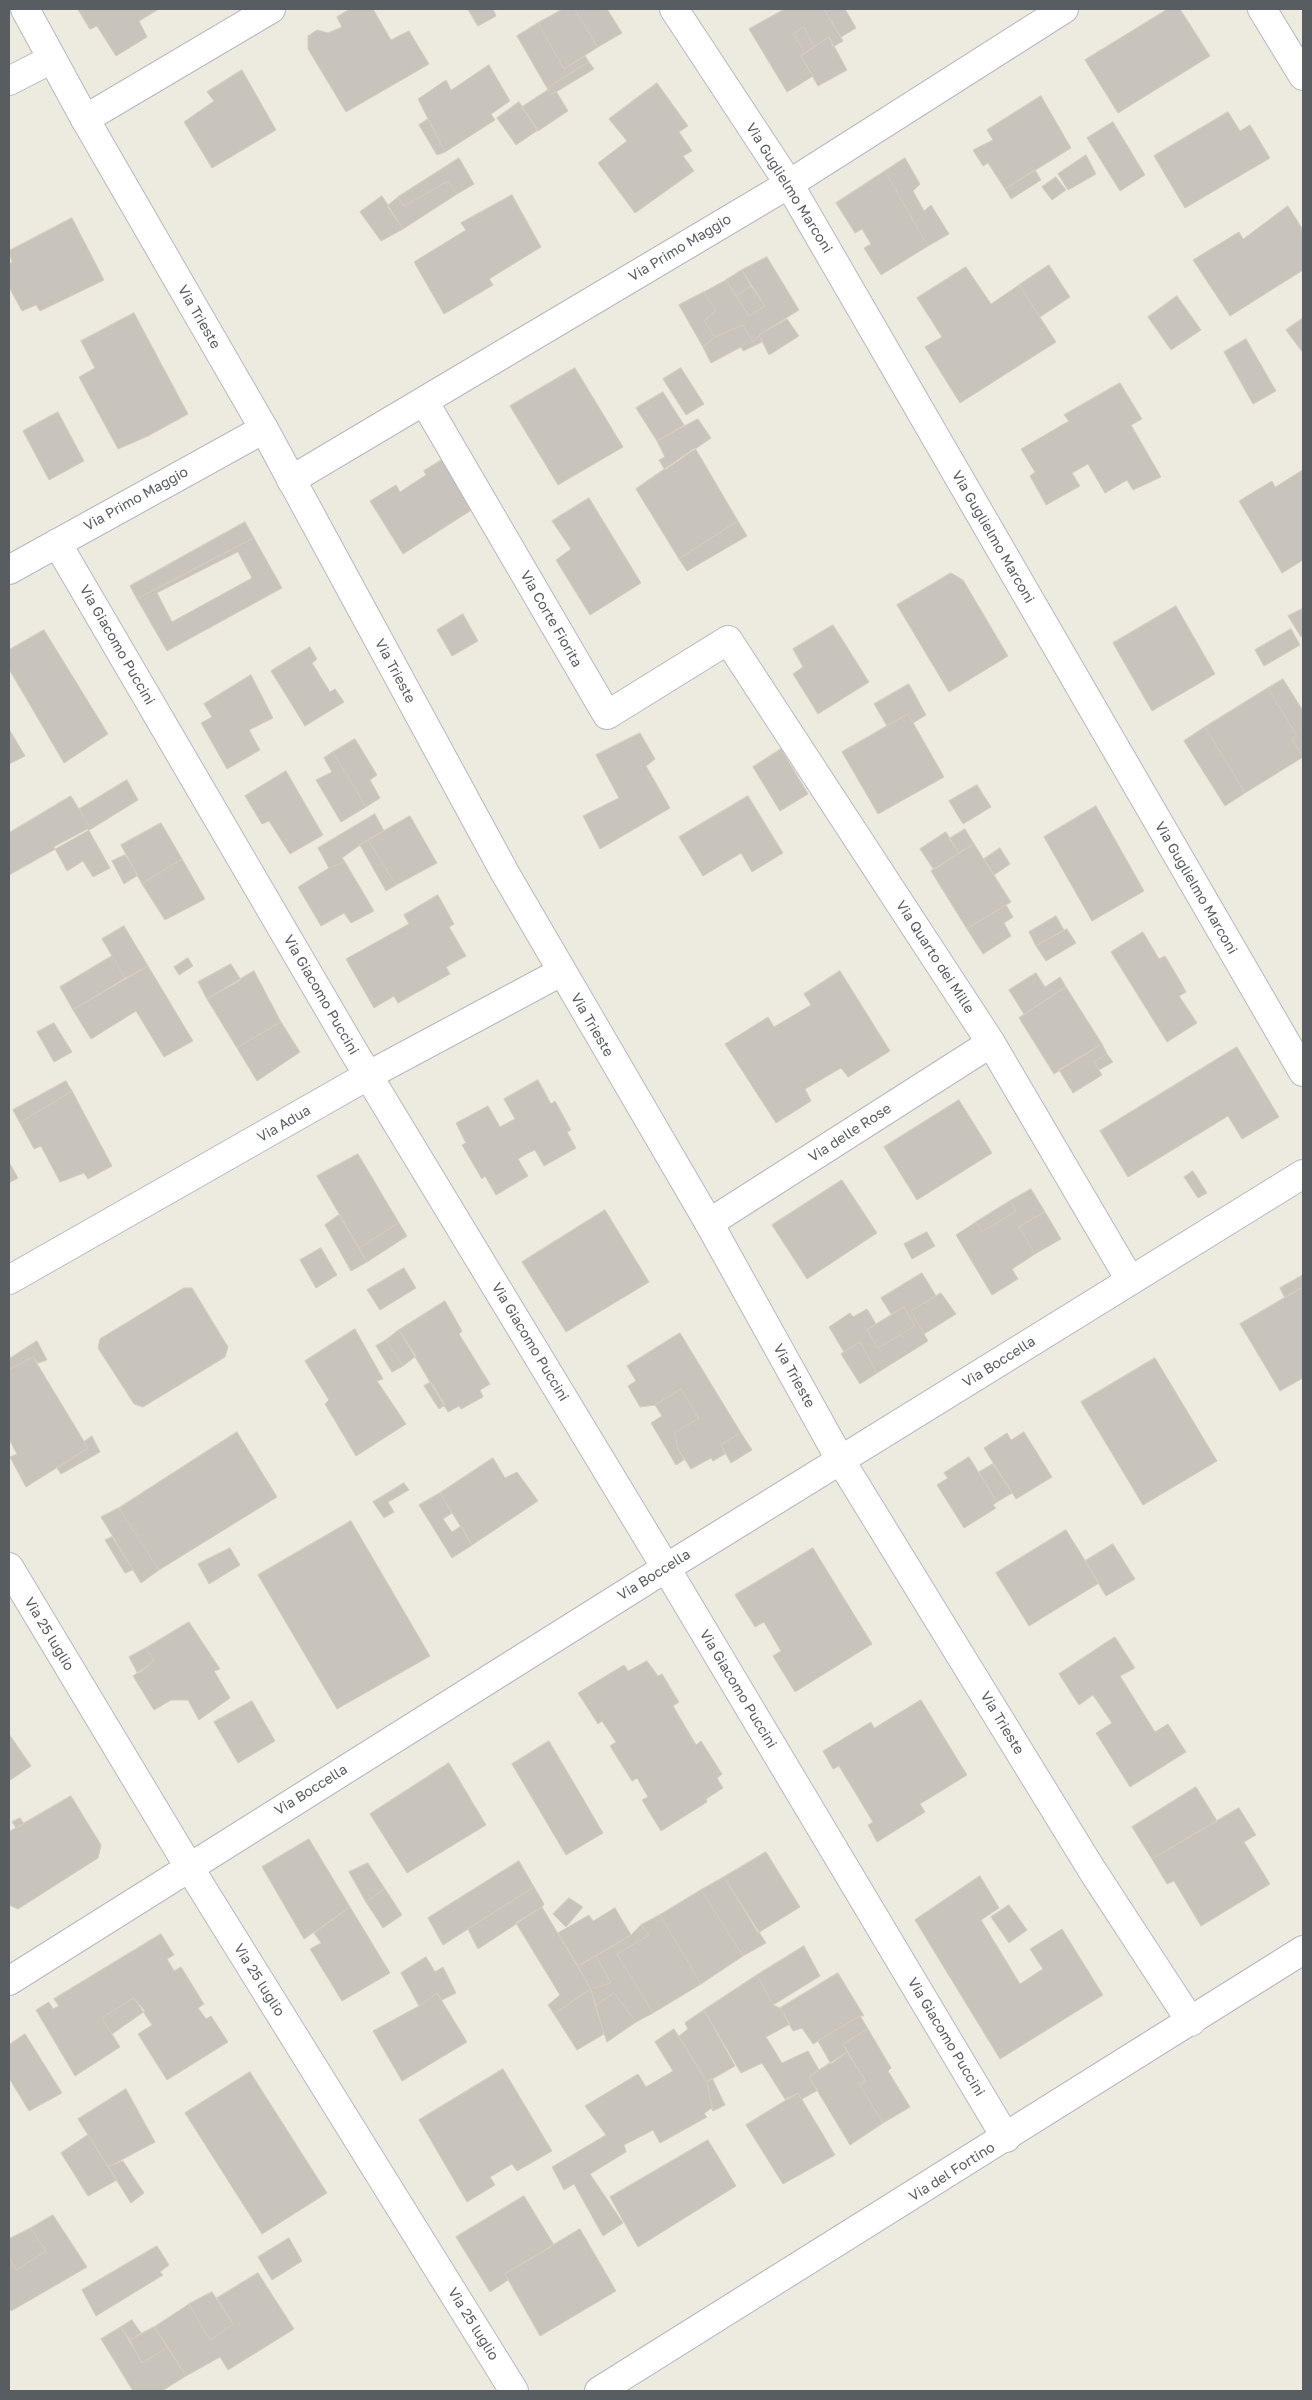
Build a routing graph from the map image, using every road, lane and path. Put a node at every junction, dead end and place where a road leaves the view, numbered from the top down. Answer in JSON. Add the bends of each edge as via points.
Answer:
{"nodes":[{"id":1,"x":25,"y":9,"type":"edge"},
{"id":2,"x":271,"y":9,"type":"edge"},
{"id":3,"x":674,"y":9,"type":"edge"},
{"id":4,"x":1064,"y":9,"type":"edge"},
{"id":5,"x":1262,"y":9,"type":"edge"},
{"id":6,"x":52,"y":59,"type":"junction"},
{"id":7,"x":1303,"y":76,"type":"edge"},
{"id":8,"x":9,"y":81,"type":"edge"},
{"id":9,"x":85,"y":120,"type":"junction"},
{"id":10,"x":789,"y":184,"type":"junction"},
{"id":11,"x":424,"y":401,"type":"junction"},
{"id":12,"x":264,"y":429,"type":"junction"},
{"id":13,"x":291,"y":480,"type":"junction"},
{"id":14,"x":57,"y":543,"type":"junction"},
{"id":15,"x":9,"y":570,"type":"edge"},
{"id":16,"x":728,"y":640,"type":"joint"},
{"id":17,"x":561,"y":972,"type":"junction"},
{"id":18,"x":991,"y":1043,"type":"junction"},
{"id":19,"x":1303,"y":1072,"type":"edge"},
{"id":20,"x":369,"y":1076,"type":"junction"},
{"id":21,"x":1303,"y":1174,"type":"edge"},
{"id":22,"x":709,"y":1223,"type":"junction"},
{"id":23,"x":9,"y":1280,"type":"edge"},
{"id":24,"x":1130,"y":1280,"type":"junction"},
{"id":25,"x":841,"y":1461,"type":"junction"},
{"id":26,"x":9,"y":1566,"type":"edge"},
{"id":27,"x":666,"y":1568,"type":"junction"},
{"id":28,"x":189,"y":1867,"type":"junction"},
{"id":29,"x":1303,"y":1950,"type":"edge"},
{"id":30,"x":9,"y":1981,"type":"edge"},
{"id":31,"x":1191,"y":2022,"type":"junction"},
{"id":32,"x":1006,"y":2138,"type":"junction"},
{"id":33,"x":514,"y":2391,"type":"edge"},
{"id":34,"x":598,"y":2391,"type":"edge"}],
"edges":[{"from":1,"to":6,"type":"street","name":"Via Trieste"},
{"from":2,"to":9,"type":"street"},
{"from":3,"to":10,"type":"street","name":"Via Guglielmo Marconi"},
{"from":4,"to":10,"type":"street","name":"Via Primo Maggio"},
{"from":5,"to":7,"type":"street"},
{"from":6,"to":8,"type":"street"},
{"from":6,"to":9,"type":"street","name":"Via Trieste"},
{"from":9,"to":12,"type":"street","name":"Via Trieste"},
{"from":10,"to":11,"type":"street","name":"Via Primo Maggio"},
{"from":10,"to":19,"type":"street","name":"Via Guglielmo Marconi"},
{"from":11,"to":13,"type":"street","name":"Via Primo Maggio"},
{"from":11,"to":16,"type":"street","name":"Via Corte Fiorita","via":[[607,715]]},
{"from":12,"to":13,"type":"street","name":"Via Trieste"},
{"from":12,"to":14,"type":"street","name":"Via Primo Maggio"},
{"from":13,"to":17,"type":"street","name":"Via Trieste"},
{"from":14,"to":15,"type":"street","name":"Via Primo Maggio"},
{"from":14,"to":20,"type":"street","name":"Via Giacomo Puccini"},
{"from":16,"to":18,"type":"street","name":"Via Quarto dei Mille"},
{"from":17,"to":20,"type":"street","name":"Via Adua"},
{"from":17,"to":22,"type":"street","name":"Via Trieste"},
{"from":18,"to":22,"type":"street","name":"Via delle Rose"},
{"from":18,"to":24,"type":"street","name":"Via Quarto dei Mille"},
{"from":20,"to":23,"type":"street","name":"Via Adua"},
{"from":20,"to":27,"type":"street","name":"Via Giacomo Puccini"},
{"from":21,"to":24,"type":"street","name":"Via Boccella"},
{"from":22,"to":25,"type":"street","name":"Via Trieste"},
{"from":24,"to":25,"type":"street","name":"Via Boccella"},
{"from":25,"to":27,"type":"street","name":"Via Boccella"},
{"from":25,"to":31,"type":"street","name":"Via Trieste","via":[[1092,1870]]},
{"from":26,"to":28,"type":"street","name":"Via 25 luglio"},
{"from":27,"to":28,"type":"street","name":"Via Boccella"},
{"from":27,"to":32,"type":"street","name":"Via Giacomo Puccini"},
{"from":28,"to":30,"type":"street","name":"Via Boccella"},
{"from":28,"to":33,"type":"street","name":"Via 25 luglio"},
{"from":29,"to":31,"type":"street","name":"Via del Fortino"},
{"from":31,"to":32,"type":"street","name":"Via del Fortino"},
{"from":32,"to":34,"type":"street","name":"Via del Fortino"}]}
